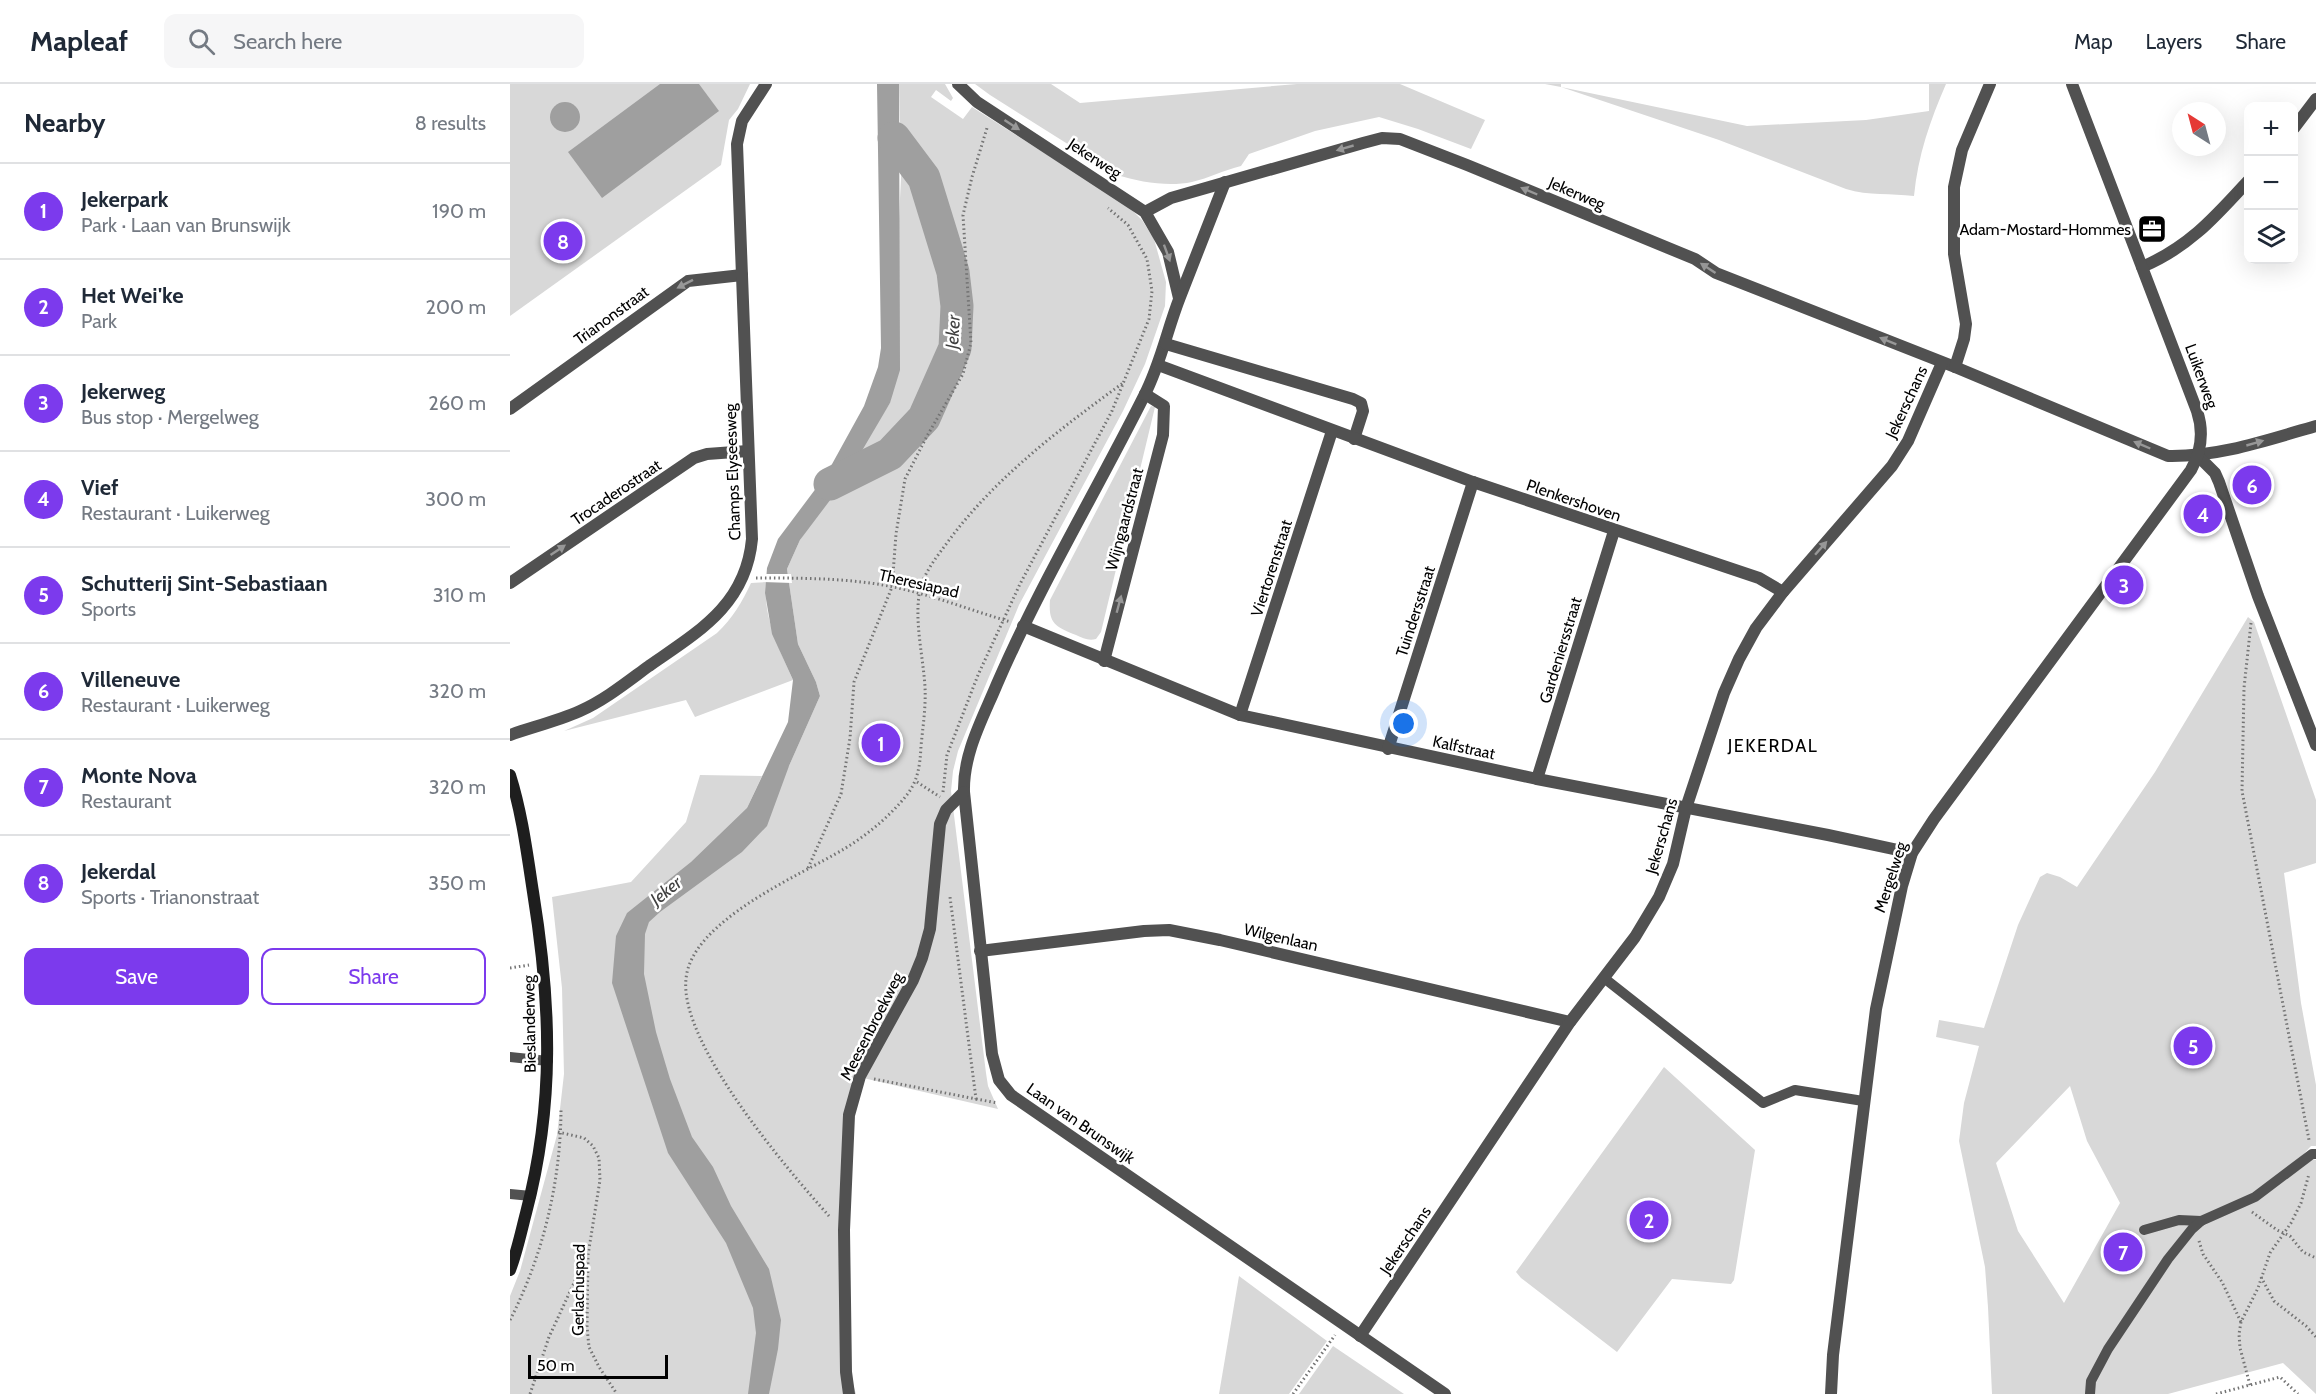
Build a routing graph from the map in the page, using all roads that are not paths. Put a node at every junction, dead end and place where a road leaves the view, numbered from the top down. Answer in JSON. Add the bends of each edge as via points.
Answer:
{"nodes":[{"id":1,"x":766,"y":84,"type":"edge"},
{"id":2,"x":958,"y":84,"type":"edge"},
{"id":3,"x":1990,"y":84,"type":"edge"},
{"id":4,"x":2072,"y":84,"type":"edge"},
{"id":5,"x":2316,"y":99,"type":"edge"},
{"id":6,"x":2298,"y":123,"type":"edge"},
{"id":7,"x":1225,"y":182,"type":"junction"},
{"id":8,"x":2244,"y":185,"type":"edge"},
{"id":9,"x":1144,"y":212,"type":"junction"},
{"id":10,"x":2142,"y":267,"type":"junction"},
{"id":11,"x":742,"y":275,"type":"junction"},
{"id":12,"x":1179,"y":298,"type":"junction"},
{"id":13,"x":1166,"y":344,"type":"junction"},
{"id":14,"x":1942,"y":363,"type":"junction"},
{"id":15,"x":1158,"y":365,"type":"junction"},
{"id":16,"x":1955,"y":367,"type":"junction"},
{"id":17,"x":1145,"y":394,"type":"junction"},
{"id":18,"x":510,"y":409,"type":"edge"},
{"id":19,"x":2316,"y":426,"type":"edge"},
{"id":20,"x":1332,"y":431,"type":"junction"},
{"id":21,"x":1354,"y":439,"type":"junction"},
{"id":22,"x":748,"y":451,"type":"junction"},
{"id":23,"x":2198,"y":456,"type":"junction"},
{"id":24,"x":1473,"y":483,"type":"junction"},
{"id":25,"x":1614,"y":531,"type":"junction"},
{"id":26,"x":510,"y":583,"type":"edge"},
{"id":27,"x":1783,"y":592,"type":"junction"},
{"id":28,"x":1023,"y":626,"type":"junction"},
{"id":29,"x":1104,"y":661,"type":"junction"},
{"id":30,"x":1240,"y":715,"type":"junction"},
{"id":31,"x":510,"y":735,"type":"edge"},
{"id":32,"x":2316,"y":745,"type":"edge"},
{"id":33,"x":1388,"y":749,"type":"junction"},
{"id":34,"x":510,"y":775,"type":"edge"},
{"id":35,"x":1537,"y":779,"type":"junction"},
{"id":36,"x":964,"y":792,"type":"junction"},
{"id":37,"x":1686,"y":808,"type":"junction"},
{"id":38,"x":1912,"y":853,"type":"junction"},
{"id":39,"x":980,"y":951,"type":"junction"},
{"id":40,"x":1604,"y":978,"type":"junction"},
{"id":41,"x":1570,"y":1022,"type":"junction"},
{"id":42,"x":510,"y":1057,"type":"edge"},
{"id":43,"x":548,"y":1061,"type":"junction"},
{"id":44,"x":1863,"y":1101,"type":"junction"},
{"id":45,"x":2314,"y":1154,"type":"edge"},
{"id":46,"x":510,"y":1194,"type":"edge"},
{"id":47,"x":531,"y":1196,"type":"junction"},
{"id":48,"x":2201,"y":1221,"type":"junction"},
{"id":49,"x":2144,"y":1230,"type":"dead end"},
{"id":50,"x":510,"y":1270,"type":"edge"},
{"id":51,"x":1360,"y":1336,"type":"junction"},
{"id":52,"x":849,"y":1394,"type":"edge"},
{"id":53,"x":1446,"y":1394,"type":"edge"},
{"id":54,"x":1831,"y":1394,"type":"edge"},
{"id":55,"x":2090,"y":1394,"type":"edge"}],
"edges":[{"from":1,"to":11,"type":"street","name":"Champs Elyseesweg","via":[[737,136]]},
{"from":2,"to":9,"type":"street","name":"Jekerweg","one_way":true,"via":[[977,102]]},
{"from":3,"to":16,"type":"street","via":[[1962,150],[1954,187],[1954,255],[1966,324]]},
{"from":4,"to":10,"type":"street","name":"Luikerweg"},
{"from":5,"to":6,"type":"street"},
{"from":7,"to":9,"type":"street","name":"Jekerweg","via":[[1171,198]]},
{"from":7,"to":12,"type":"street","name":"Wijngaardstraat"},
{"from":14,"to":7,"type":"street","name":"Jekerweg","one_way":true,"via":[[1716,273],[1695,259],[1400,139],[1382,138]]},
{"from":8,"to":10,"type":"street","via":[[2188,242]]},
{"from":9,"to":12,"type":"street","name":"Wijngaardstraat","one_way":true,"via":[[1168,252]]},
{"from":10,"to":23,"type":"street","name":"Luikerweg","via":[[2199,417]]},
{"from":11,"to":18,"type":"street","name":"Trianonstraat","one_way":true,"via":[[688,281]]},
{"from":11,"to":22,"type":"street","name":"Champs Elyseesweg"},
{"from":12,"to":13,"type":"street","name":"Wijngaardstraat"},
{"from":13,"to":15,"type":"street","name":"Wijngaardstraat"},
{"from":13,"to":21,"type":"street","via":[[1361,403],[1363,411]]},
{"from":14,"to":16,"type":"street","name":"Jekerweg"},
{"from":27,"to":14,"type":"street","name":"Jekerschans","one_way":true,"via":[[1892,466],[1908,441]]},
{"from":15,"to":17,"type":"street","name":"Wijngaardstraat"},
{"from":15,"to":20,"type":"street","name":"Plenkershoven"},
{"from":23,"to":16,"type":"street","name":"Jekerweg","one_way":true,"via":[[2168,456]]},
{"from":17,"to":28,"type":"street","name":"Wijngaardstraat"},
{"from":29,"to":17,"type":"street","name":"Wijngaardstraat","one_way":true,"via":[[1163,435],[1164,406]]},
{"from":23,"to":19,"type":"street","name":"Jekerweg","one_way":true},
{"from":20,"to":21,"type":"street","name":"Plenkershoven"},
{"from":20,"to":30,"type":"street","name":"Viertorenstraat"},
{"from":21,"to":24,"type":"street","name":"Plenkershoven"},
{"from":26,"to":22,"type":"street","name":"Trocaderostraat","one_way":true,"via":[[694,458]]},
{"from":22,"to":31,"type":"street","name":"Champs Elyseesweg","via":[[751,552],[742,578],[724,608],[699,631],[599,701]]},
{"from":23,"to":32,"type":"street","via":[[2219,482]]},
{"from":23,"to":38,"type":"street","name":"Mergelweg"},
{"from":24,"to":25,"type":"street","name":"Plenkershoven"},
{"from":24,"to":33,"type":"street","name":"Tuindersstraat"},
{"from":25,"to":27,"type":"street","name":"Plenkershoven","via":[[1759,578]]},
{"from":25,"to":35,"type":"street","name":"Gardeniersstraat"},
{"from":27,"to":37,"type":"street","name":"Jekerschans","via":[[1756,628],[1724,693]]},
{"from":28,"to":29,"type":"street","name":"Kalfstraat"},
{"from":28,"to":36,"type":"street","name":"Laan van Brunswijk","via":[[979,726],[968,758]]},
{"from":29,"to":30,"type":"street","name":"Kalfstraat"},
{"from":30,"to":33,"type":"street","name":"Kalfstraat"},
{"from":33,"to":35,"type":"street","name":"Kalfstraat"},
{"from":34,"to":43,"type":"main road","name":"Bieslanderweg","via":[[523,827],[540,936]]},
{"from":35,"to":37,"type":"street","name":"Kalfstraat"},
{"from":36,"to":39,"type":"street","name":"Laan van Brunswijk"},
{"from":36,"to":52,"type":"street","name":"Meesenbroekweg","via":[[946,810],[940,824],[930,929],[922,958],[860,1076],[849,1115],[844,1230]]},
{"from":37,"to":38,"type":"street","name":"Kalfstraat"},
{"from":37,"to":40,"type":"street","name":"Jekerschans","via":[[1673,864],[1659,897]]},
{"from":38,"to":44,"type":"street","name":"Mergelweg","via":[[1876,1009]]},
{"from":39,"to":41,"type":"street","name":"Wilgenlaan","via":[[1168,930]]},
{"from":39,"to":51,"type":"street","name":"Laan van Brunswijk","via":[[992,1054],[1006,1090]]},
{"from":40,"to":41,"type":"street","name":"Jekerschans"},
{"from":40,"to":44,"type":"lane","via":[[1763,1103],[1795,1090]]},
{"from":41,"to":51,"type":"street","name":"Jekerschans"},
{"from":42,"to":43,"type":"lane"},
{"from":43,"to":47,"type":"main road","name":"Bieslanderweg"},
{"from":44,"to":54,"type":"street","name":"Mergelweg"},
{"from":45,"to":48,"type":"lane","via":[[2255,1197]]},
{"from":46,"to":47,"type":"lane"},
{"from":47,"to":50,"type":"main road","name":"Bieslanderweg"},
{"from":48,"to":49,"type":"lane","via":[[2179,1220]]},
{"from":48,"to":55,"type":"lane","via":[[2168,1259],[2108,1349],[2091,1381]]},
{"from":51,"to":53,"type":"street","name":"Laan van Brunswijk"}]}
